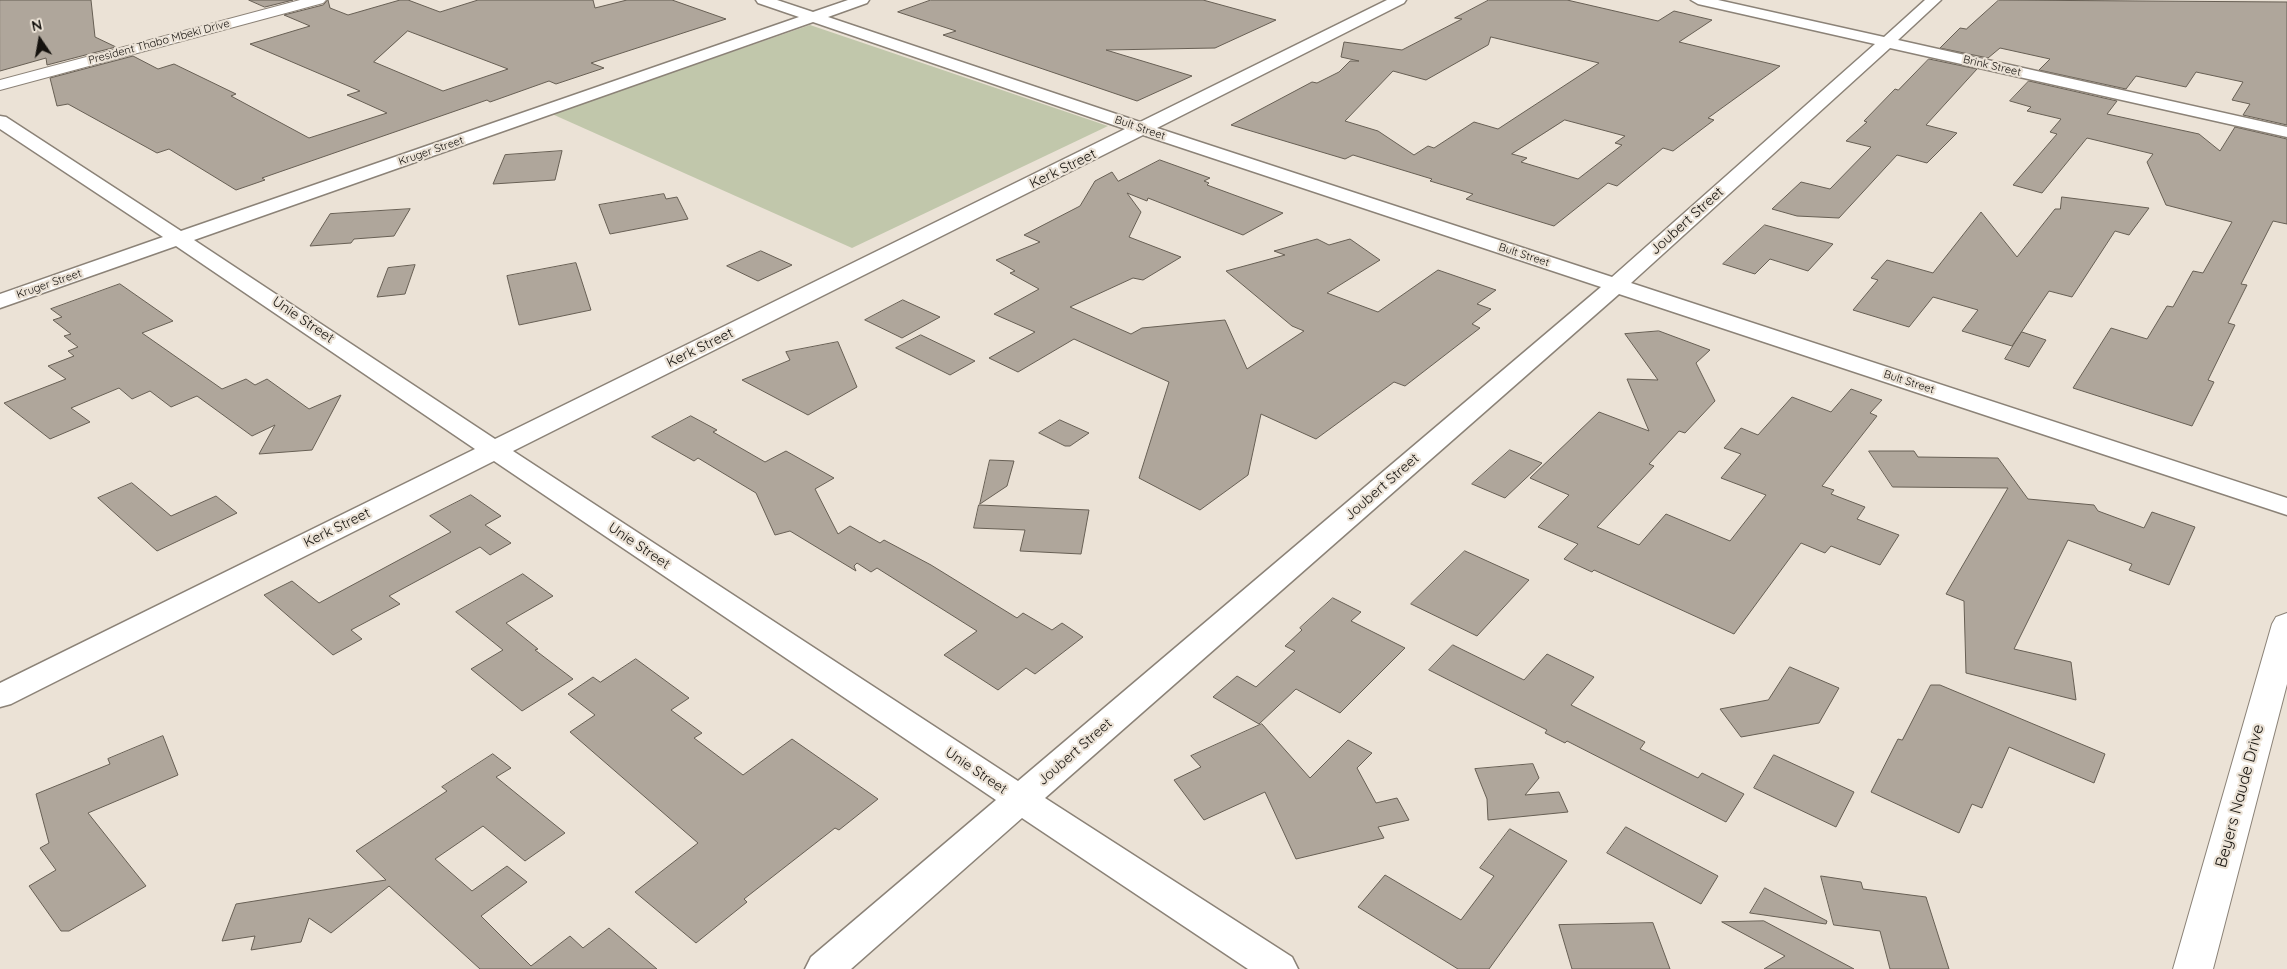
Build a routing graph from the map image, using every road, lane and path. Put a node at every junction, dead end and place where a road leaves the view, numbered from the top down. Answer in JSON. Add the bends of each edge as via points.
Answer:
{"nodes":[{"id":1,"x":318,"y":0,"type":"edge"},
{"id":2,"x":763,"y":0,"type":"edge"},
{"id":3,"x":862,"y":0,"type":"edge"},
{"id":4,"x":1399,"y":0,"type":"edge"},
{"id":5,"x":1698,"y":0,"type":"edge"},
{"id":6,"x":1934,"y":0,"type":"edge"},
{"id":7,"x":814,"y":17,"type":"junction"},
{"id":8,"x":1887,"y":42,"type":"junction"},
{"id":9,"x":0,"y":85,"type":"edge"},
{"id":10,"x":0,"y":121,"type":"edge"},
{"id":11,"x":1143,"y":129,"type":"junction"},
{"id":12,"x":2287,"y":132,"type":"edge"},
{"id":13,"x":180,"y":238,"type":"junction"},
{"id":14,"x":1615,"y":286,"type":"junction"},
{"id":15,"x":0,"y":300,"type":"edge"},
{"id":16,"x":494,"y":450,"type":"junction"},
{"id":17,"x":2287,"y":507,"type":"edge"},
{"id":18,"x":2287,"y":624,"type":"edge"},
{"id":19,"x":0,"y":696,"type":"edge"},
{"id":20,"x":1020,"y":800,"type":"junction"},
{"id":21,"x":824,"y":969,"type":"edge"},
{"id":22,"x":1279,"y":969,"type":"edge"},
{"id":23,"x":2193,"y":969,"type":"edge"}],
"edges":[{"from":1,"to":9,"type":"street","name":"President Thabo Mbeki Drive"},
{"from":2,"to":7,"type":"street","name":"Bult Street"},
{"from":3,"to":7,"type":"street","name":"Kruger Street"},
{"from":4,"to":11,"type":"street","name":"Kerk Street"},
{"from":5,"to":8,"type":"street","name":"Brink Street"},
{"from":6,"to":8,"type":"street","name":"Joubert Street"},
{"from":7,"to":11,"type":"street","name":"Bult Street"},
{"from":7,"to":13,"type":"street","name":"Kruger Street"},
{"from":8,"to":12,"type":"street","name":"Brink Street"},
{"from":8,"to":14,"type":"street","name":"Joubert Street"},
{"from":10,"to":13,"type":"street","name":"Unie Street"},
{"from":11,"to":14,"type":"street","name":"Bult Street"},
{"from":11,"to":16,"type":"street","name":"Kerk Street"},
{"from":13,"to":15,"type":"street","name":"Kruger Street"},
{"from":13,"to":16,"type":"street","name":"Unie Street"},
{"from":14,"to":17,"type":"street","name":"Bult Street"},
{"from":14,"to":20,"type":"street","name":"Joubert Street"},
{"from":16,"to":19,"type":"street","name":"Kerk Street"},
{"from":16,"to":20,"type":"street","name":"Unie Street"},
{"from":18,"to":23,"type":"street","name":"Beyers Naude Drive"},
{"from":20,"to":21,"type":"street","name":"Joubert Street"},
{"from":20,"to":22,"type":"street","name":"Unie Street"}]}
